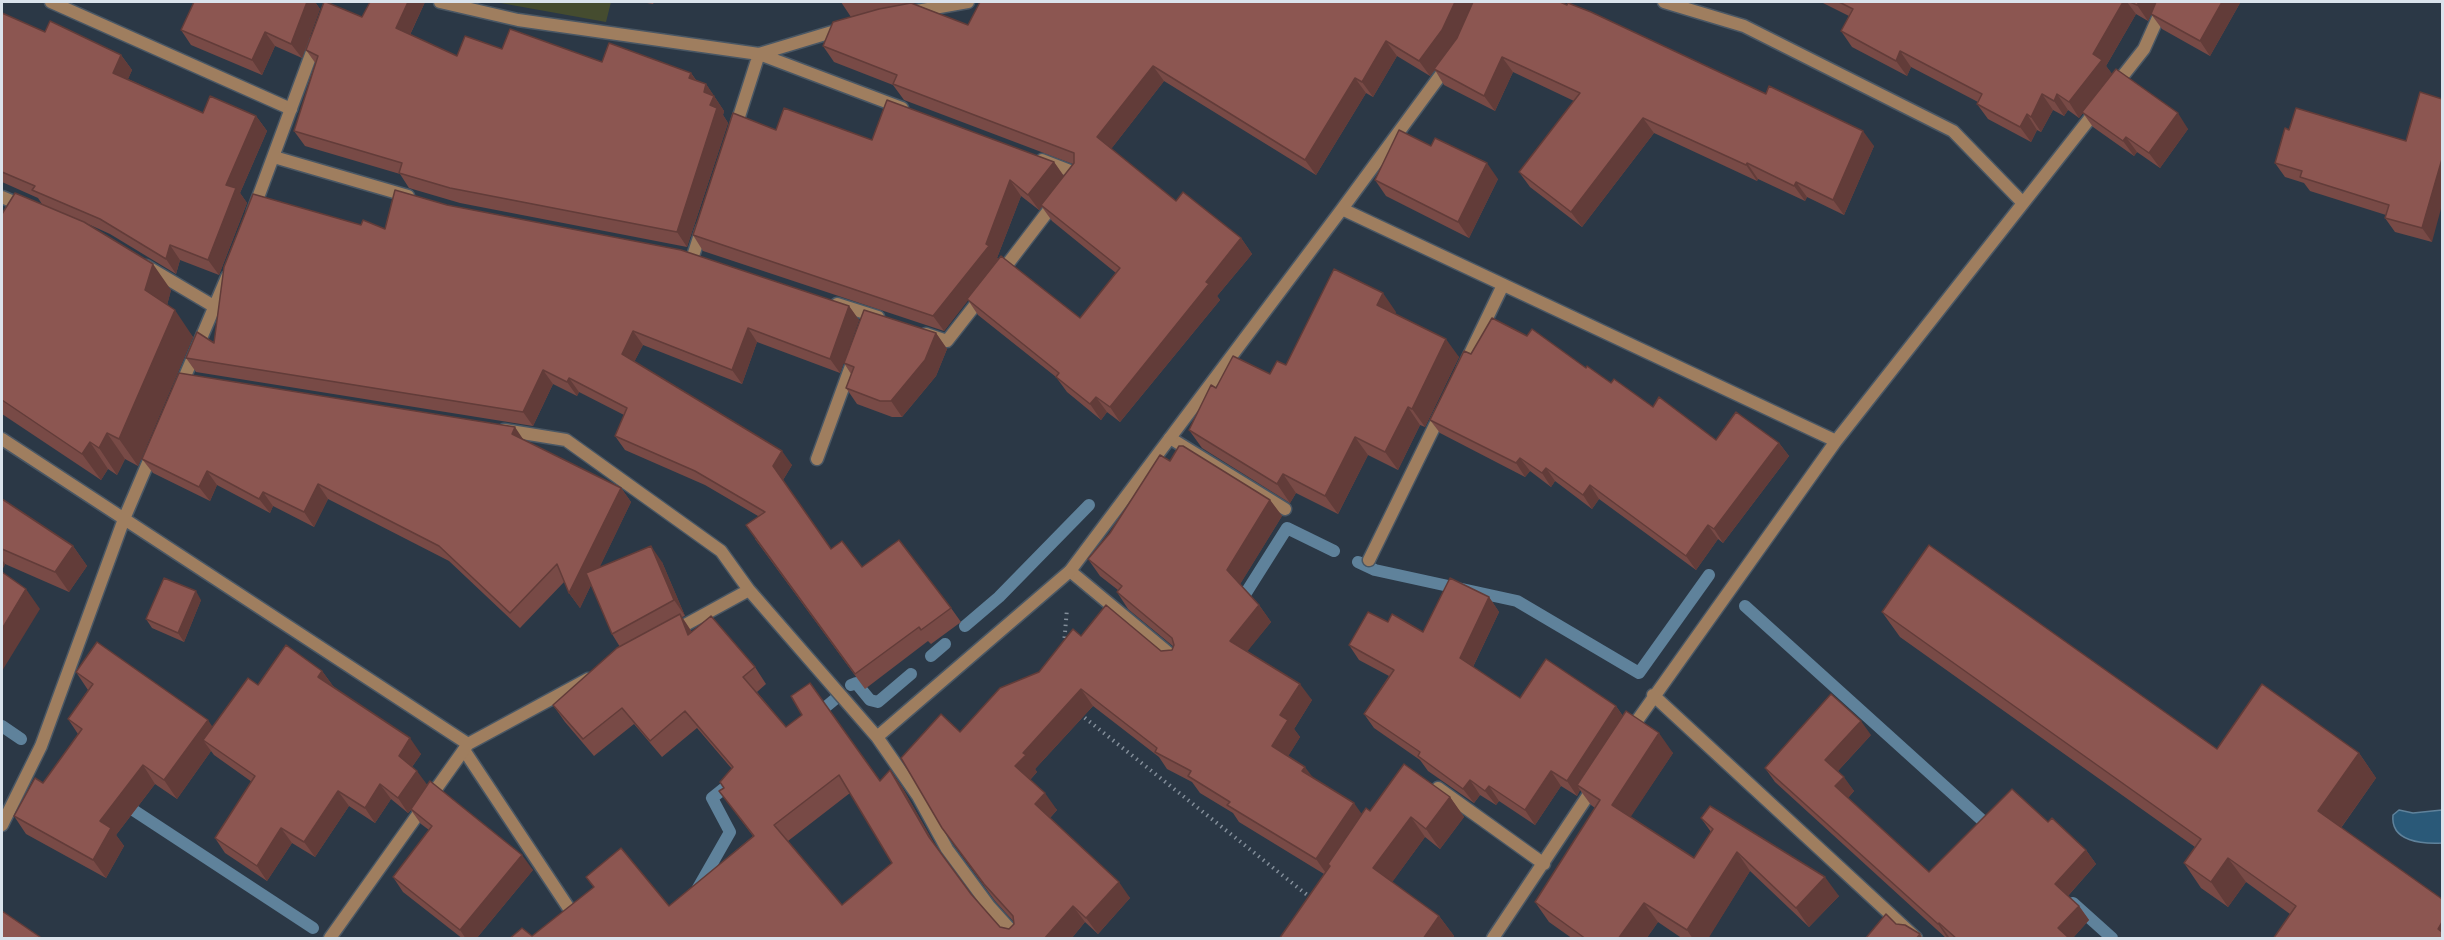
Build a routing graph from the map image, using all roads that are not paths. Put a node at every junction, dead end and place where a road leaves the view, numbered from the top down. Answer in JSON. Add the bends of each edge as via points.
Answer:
{"nodes":[{"id":1,"x":51,"y":2,"type":"edge"},
{"id":2,"x":440,"y":2,"type":"edge"},
{"id":3,"x":968,"y":2,"type":"edge"},
{"id":4,"x":1664,"y":2,"type":"edge"},
{"id":5,"x":2165,"y":2,"type":"edge"},
{"id":6,"x":899,"y":14,"type":"edge"},
{"id":7,"x":855,"y":25,"type":"edge"},
{"id":8,"x":319,"y":34,"type":"edge"},
{"id":9,"x":759,"y":54,"type":"junction"},
{"id":10,"x":1453,"y":59,"type":"edge"},
{"id":11,"x":291,"y":109,"type":"junction"},
{"id":12,"x":914,"y":112,"type":"edge"},
{"id":13,"x":730,"y":144,"type":"edge"},
{"id":14,"x":274,"y":157,"type":"junction"},
{"id":15,"x":1034,"y":157,"type":"edge"},
{"id":16,"x":2,"y":197,"type":"edge"},
{"id":17,"x":426,"y":201,"type":"edge"},
{"id":18,"x":2023,"y":203,"type":"junction"},
{"id":19,"x":1342,"y":209,"type":"junction"},
{"id":20,"x":33,"y":210,"type":"edge"},
{"id":21,"x":708,"y":211,"type":"edge"},
{"id":22,"x":249,"y":221,"type":"edge"},
{"id":23,"x":693,"y":256,"type":"edge"},
{"id":24,"x":136,"y":259,"type":"edge"},
{"id":25,"x":232,"y":264,"type":"edge"},
{"id":26,"x":1503,"y":285,"type":"junction"},
{"id":27,"x":822,"y":299,"type":"edge"},
{"id":28,"x":215,"y":307,"type":"junction"},
{"id":29,"x":892,"y":322,"type":"edge"},
{"id":30,"x":914,"y":330,"type":"edge"},
{"id":31,"x":858,"y":348,"type":"edge"},
{"id":32,"x":1456,"y":381,"type":"edge"},
{"id":33,"x":175,"y":400,"type":"edge"},
{"id":34,"x":1446,"y":402,"type":"edge"},
{"id":35,"x":495,"y":428,"type":"edge"},
{"id":36,"x":1170,"y":438,"type":"junction"},
{"id":37,"x":2,"y":439,"type":"edge"},
{"id":38,"x":1836,"y":441,"type":"junction"},
{"id":39,"x":157,"y":443,"type":"edge"},
{"id":40,"x":817,"y":459,"type":"dead end"},
{"id":41,"x":1285,"y":509,"type":"dead end"},
{"id":42,"x":124,"y":519,"type":"junction"},
{"id":43,"x":1370,"y":560,"type":"dead end"},
{"id":44,"x":1070,"y":571,"type":"junction"},
{"id":45,"x":749,"y":590,"type":"junction"},
{"id":46,"x":666,"y":636,"type":"edge"},
{"id":47,"x":1178,"y":661,"type":"edge"},
{"id":48,"x":603,"y":670,"type":"edge"},
{"id":49,"x":1653,"y":695,"type":"junction"},
{"id":50,"x":877,"y":737,"type":"junction"},
{"id":51,"x":1621,"y":745,"type":"edge"},
{"id":52,"x":466,"y":747,"type":"junction"},
{"id":53,"x":1602,"y":775,"type":"edge"},
{"id":54,"x":1430,"y":783,"type":"edge"},
{"id":55,"x":2,"y":825,"type":"edge"},
{"id":56,"x":1544,"y":864,"type":"junction"},
{"id":57,"x":568,"y":907,"type":"edge"},
{"id":58,"x":330,"y":939,"type":"edge"},
{"id":59,"x":1018,"y":939,"type":"edge"},
{"id":60,"x":1493,"y":939,"type":"edge"},
{"id":61,"x":1916,"y":939,"type":"edge"}],
"edges":[{"from":1,"to":11,"type":"street"},
{"from":2,"to":9,"type":"street","via":[[518,20]]},
{"from":3,"to":6,"type":"street"},
{"from":4,"to":18,"type":"street","via":[[1744,26],[1953,131]]},
{"from":5,"to":18,"type":"street","via":[[2144,49]]},
{"from":7,"to":9,"type":"street"},
{"from":8,"to":11,"type":"street"},
{"from":9,"to":12,"type":"street"},
{"from":9,"to":13,"type":"street"},
{"from":10,"to":19,"type":"street"},
{"from":11,"to":14,"type":"street"},
{"from":14,"to":17,"type":"street"},
{"from":14,"to":22,"type":"street"},
{"from":15,"to":30,"type":"street","via":[[1078,174],[947,341]]},
{"from":16,"to":20,"type":"street"},
{"from":18,"to":38,"type":"street"},
{"from":19,"to":26,"type":"street"},
{"from":19,"to":36,"type":"street"},
{"from":21,"to":23,"type":"street"},
{"from":24,"to":28,"type":"street"},
{"from":25,"to":28,"type":"street"},
{"from":26,"to":32,"type":"street"},
{"from":26,"to":38,"type":"street"},
{"from":27,"to":29,"type":"street","via":[[868,320]]},
{"from":28,"to":33,"type":"street","via":[[190,379]]},
{"from":31,"to":40,"type":"street"},
{"from":34,"to":43,"type":"street"},
{"from":35,"to":45,"type":"street","via":[[566,440],[721,550]]},
{"from":36,"to":41,"type":"street"},
{"from":36,"to":44,"type":"street"},
{"from":37,"to":42,"type":"street"},
{"from":38,"to":49,"type":"street"},
{"from":39,"to":42,"type":"street"},
{"from":42,"to":52,"type":"street"},
{"from":42,"to":55,"type":"street","via":[[41,746]]},
{"from":44,"to":47,"type":"street"},
{"from":44,"to":50,"type":"street"},
{"from":45,"to":46,"type":"street"},
{"from":45,"to":50,"type":"street"},
{"from":48,"to":52,"type":"street"},
{"from":49,"to":51,"type":"street"},
{"from":49,"to":61,"type":"street","via":[[1888,920]]},
{"from":50,"to":59,"type":"street","via":[[918,796],[947,849]]},
{"from":52,"to":57,"type":"street"},
{"from":52,"to":58,"type":"street"},
{"from":53,"to":56,"type":"street"},
{"from":54,"to":56,"type":"street"},
{"from":56,"to":60,"type":"street"}]}
